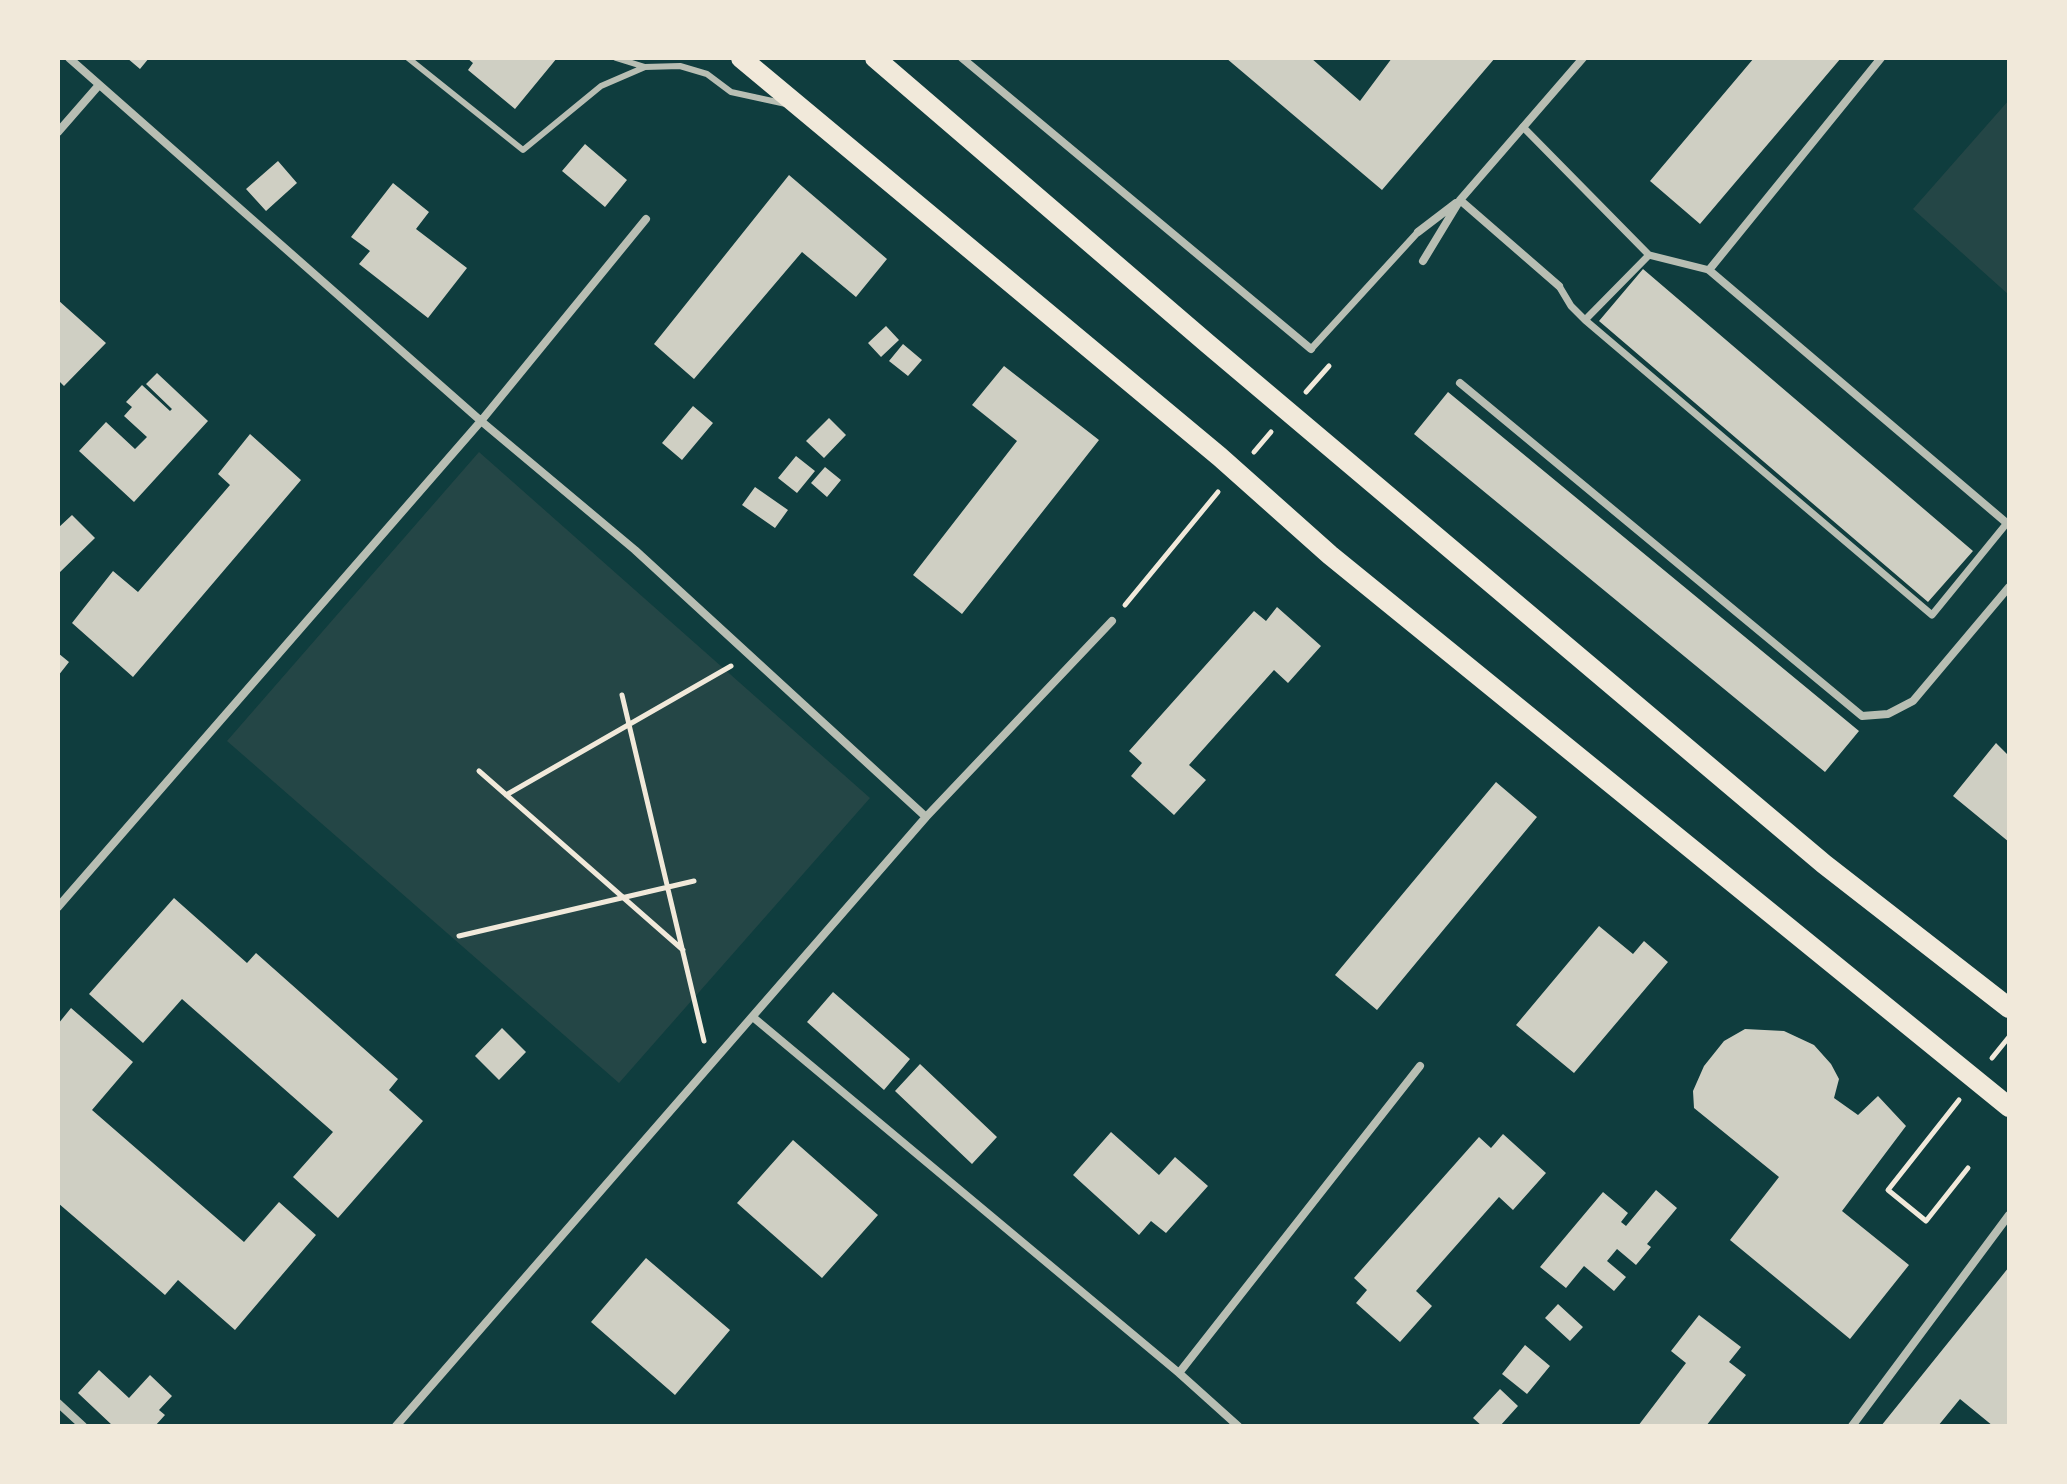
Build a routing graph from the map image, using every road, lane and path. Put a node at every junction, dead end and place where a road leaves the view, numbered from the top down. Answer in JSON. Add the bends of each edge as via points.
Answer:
{"nodes":[{"id":1,"x":69,"y":58,"type":"edge"},
{"id":2,"x":408,"y":58,"type":"edge"},
{"id":3,"x":616,"y":58,"type":"edge"},
{"id":4,"x":741,"y":58,"type":"edge"},
{"id":5,"x":875,"y":58,"type":"edge"},
{"id":6,"x":962,"y":58,"type":"edge"},
{"id":7,"x":1583,"y":58,"type":"edge"},
{"id":8,"x":1881,"y":58,"type":"edge"},
{"id":9,"x":645,"y":67,"type":"junction"},
{"id":10,"x":99,"y":85,"type":"junction"},
{"id":11,"x":797,"y":107,"type":"junction"},
{"id":12,"x":1523,"y":127,"type":"junction"},
{"id":13,"x":58,"y":132,"type":"edge"},
{"id":14,"x":1460,"y":200,"type":"junction"},
{"id":15,"x":646,"y":219,"type":"dead end"},
{"id":16,"x":1418,"y":232,"type":"joint"},
{"id":17,"x":1649,"y":255,"type":"junction"},
{"id":18,"x":1423,"y":261,"type":"dead end"},
{"id":19,"x":1709,"y":270,"type":"junction"},
{"id":20,"x":1559,"y":286,"type":"joint"},
{"id":21,"x":1585,"y":320,"type":"junction"},
{"id":22,"x":1311,"y":349,"type":"joint"},
{"id":23,"x":1330,"y":364,"type":"dead end"},
{"id":24,"x":1460,"y":383,"type":"dead end"},
{"id":25,"x":1300,"y":399,"type":"dead end"},
{"id":26,"x":481,"y":421,"type":"junction"},
{"id":27,"x":1279,"y":422,"type":"dead end"},
{"id":28,"x":1249,"y":457,"type":"dead end"},
{"id":29,"x":1218,"y":492,"type":"dead end"},
{"id":30,"x":2008,"y":524,"type":"edge"},
{"id":31,"x":2009,"y":587,"type":"edge"},
{"id":32,"x":1112,"y":621,"type":"joint"},
{"id":33,"x":750,"y":656,"type":"junction"},
{"id":34,"x":622,"y":695,"type":"dead end"},
{"id":35,"x":629,"y":726,"type":"junction"},
{"id":36,"x":479,"y":771,"type":"dead end"},
{"id":37,"x":506,"y":795,"type":"junction"},
{"id":38,"x":926,"y":817,"type":"junction"},
{"id":39,"x":694,"y":881,"type":"dead end"},
{"id":40,"x":667,"y":888,"type":"junction"},
{"id":41,"x":625,"y":899,"type":"junction"},
{"id":42,"x":58,"y":907,"type":"edge"},
{"id":43,"x":459,"y":936,"type":"dead end"},
{"id":44,"x":683,"y":950,"type":"junction"},
{"id":45,"x":2009,"y":1008,"type":"edge"},
{"id":46,"x":754,"y":1018,"type":"junction"},
{"id":47,"x":2009,"y":1037,"type":"edge"},
{"id":48,"x":1990,"y":1060,"type":"dead end"},
{"id":49,"x":1420,"y":1066,"type":"dead end"},
{"id":50,"x":710,"y":1067,"type":"junction"},
{"id":51,"x":1962,"y":1096,"type":"dead end"},
{"id":52,"x":2009,"y":1107,"type":"edge"},
{"id":53,"x":1968,"y":1168,"type":"dead end"},
{"id":54,"x":2009,"y":1215,"type":"edge"},
{"id":55,"x":1179,"y":1373,"type":"junction"},
{"id":56,"x":58,"y":1403,"type":"edge"},
{"id":57,"x":83,"y":1426,"type":"edge"},
{"id":58,"x":396,"y":1426,"type":"edge"},
{"id":59,"x":1238,"y":1426,"type":"edge"},
{"id":60,"x":1852,"y":1426,"type":"edge"}],
"edges":[{"from":1,"to":10,"type":"street"},
{"from":2,"to":9,"type":"lane","via":[[523,150],[601,86]]},
{"from":3,"to":9,"type":"lane"},
{"from":4,"to":11,"type":"main road"},
{"from":5,"to":45,"type":"main road","via":[[1824,864]]},
{"from":6,"to":22,"type":"street"},
{"from":7,"to":12,"type":"street"},
{"from":8,"to":19,"type":"street"},
{"from":9,"to":11,"type":"lane","via":[[680,66],[707,74],[731,92]]},
{"from":10,"to":13,"type":"street"},
{"from":10,"to":26,"type":"street"},
{"from":11,"to":52,"type":"main road","via":[[1209,447],[1330,555]]},
{"from":12,"to":14,"type":"street"},
{"from":12,"to":17,"type":"street"},
{"from":14,"to":16,"type":"street"},
{"from":14,"to":18,"type":"street"},
{"from":14,"to":20,"type":"street"},
{"from":15,"to":26,"type":"street"},
{"from":16,"to":22,"type":"street"},
{"from":17,"to":19,"type":"street"},
{"from":17,"to":21,"type":"street"},
{"from":19,"to":30,"type":"street"},
{"from":20,"to":21,"type":"street"},
{"from":21,"to":30,"type":"street","via":[[1932,615]]},
{"from":23,"to":25,"type":"path"},
{"from":24,"to":31,"type":"street","via":[[1862,716],[1888,714],[1913,701]]},
{"from":26,"to":33,"type":"street","via":[[635,550]]},
{"from":26,"to":42,"type":"street"},
{"from":27,"to":28,"type":"path"},
{"from":29,"to":32,"type":"path"},
{"from":32,"to":38,"type":"street"},
{"from":33,"to":35,"type":"path"},
{"from":33,"to":38,"type":"street"},
{"from":34,"to":35,"type":"path"},
{"from":35,"to":37,"type":"path"},
{"from":35,"to":40,"type":"path"},
{"from":36,"to":37,"type":"path"},
{"from":37,"to":41,"type":"path"},
{"from":38,"to":46,"type":"street"},
{"from":39,"to":40,"type":"path"},
{"from":40,"to":41,"type":"path"},
{"from":40,"to":44,"type":"path"},
{"from":41,"to":43,"type":"path"},
{"from":41,"to":44,"type":"path"},
{"from":44,"to":50,"type":"path"},
{"from":46,"to":50,"type":"street"},
{"from":46,"to":55,"type":"street"},
{"from":47,"to":48,"type":"path"},
{"from":49,"to":55,"type":"street"},
{"from":50,"to":58,"type":"street"},
{"from":51,"to":53,"type":"path","via":[[1888,1190],[1926,1221]]},
{"from":54,"to":60,"type":"street"},
{"from":55,"to":59,"type":"street"},
{"from":56,"to":57,"type":"street"}]}
